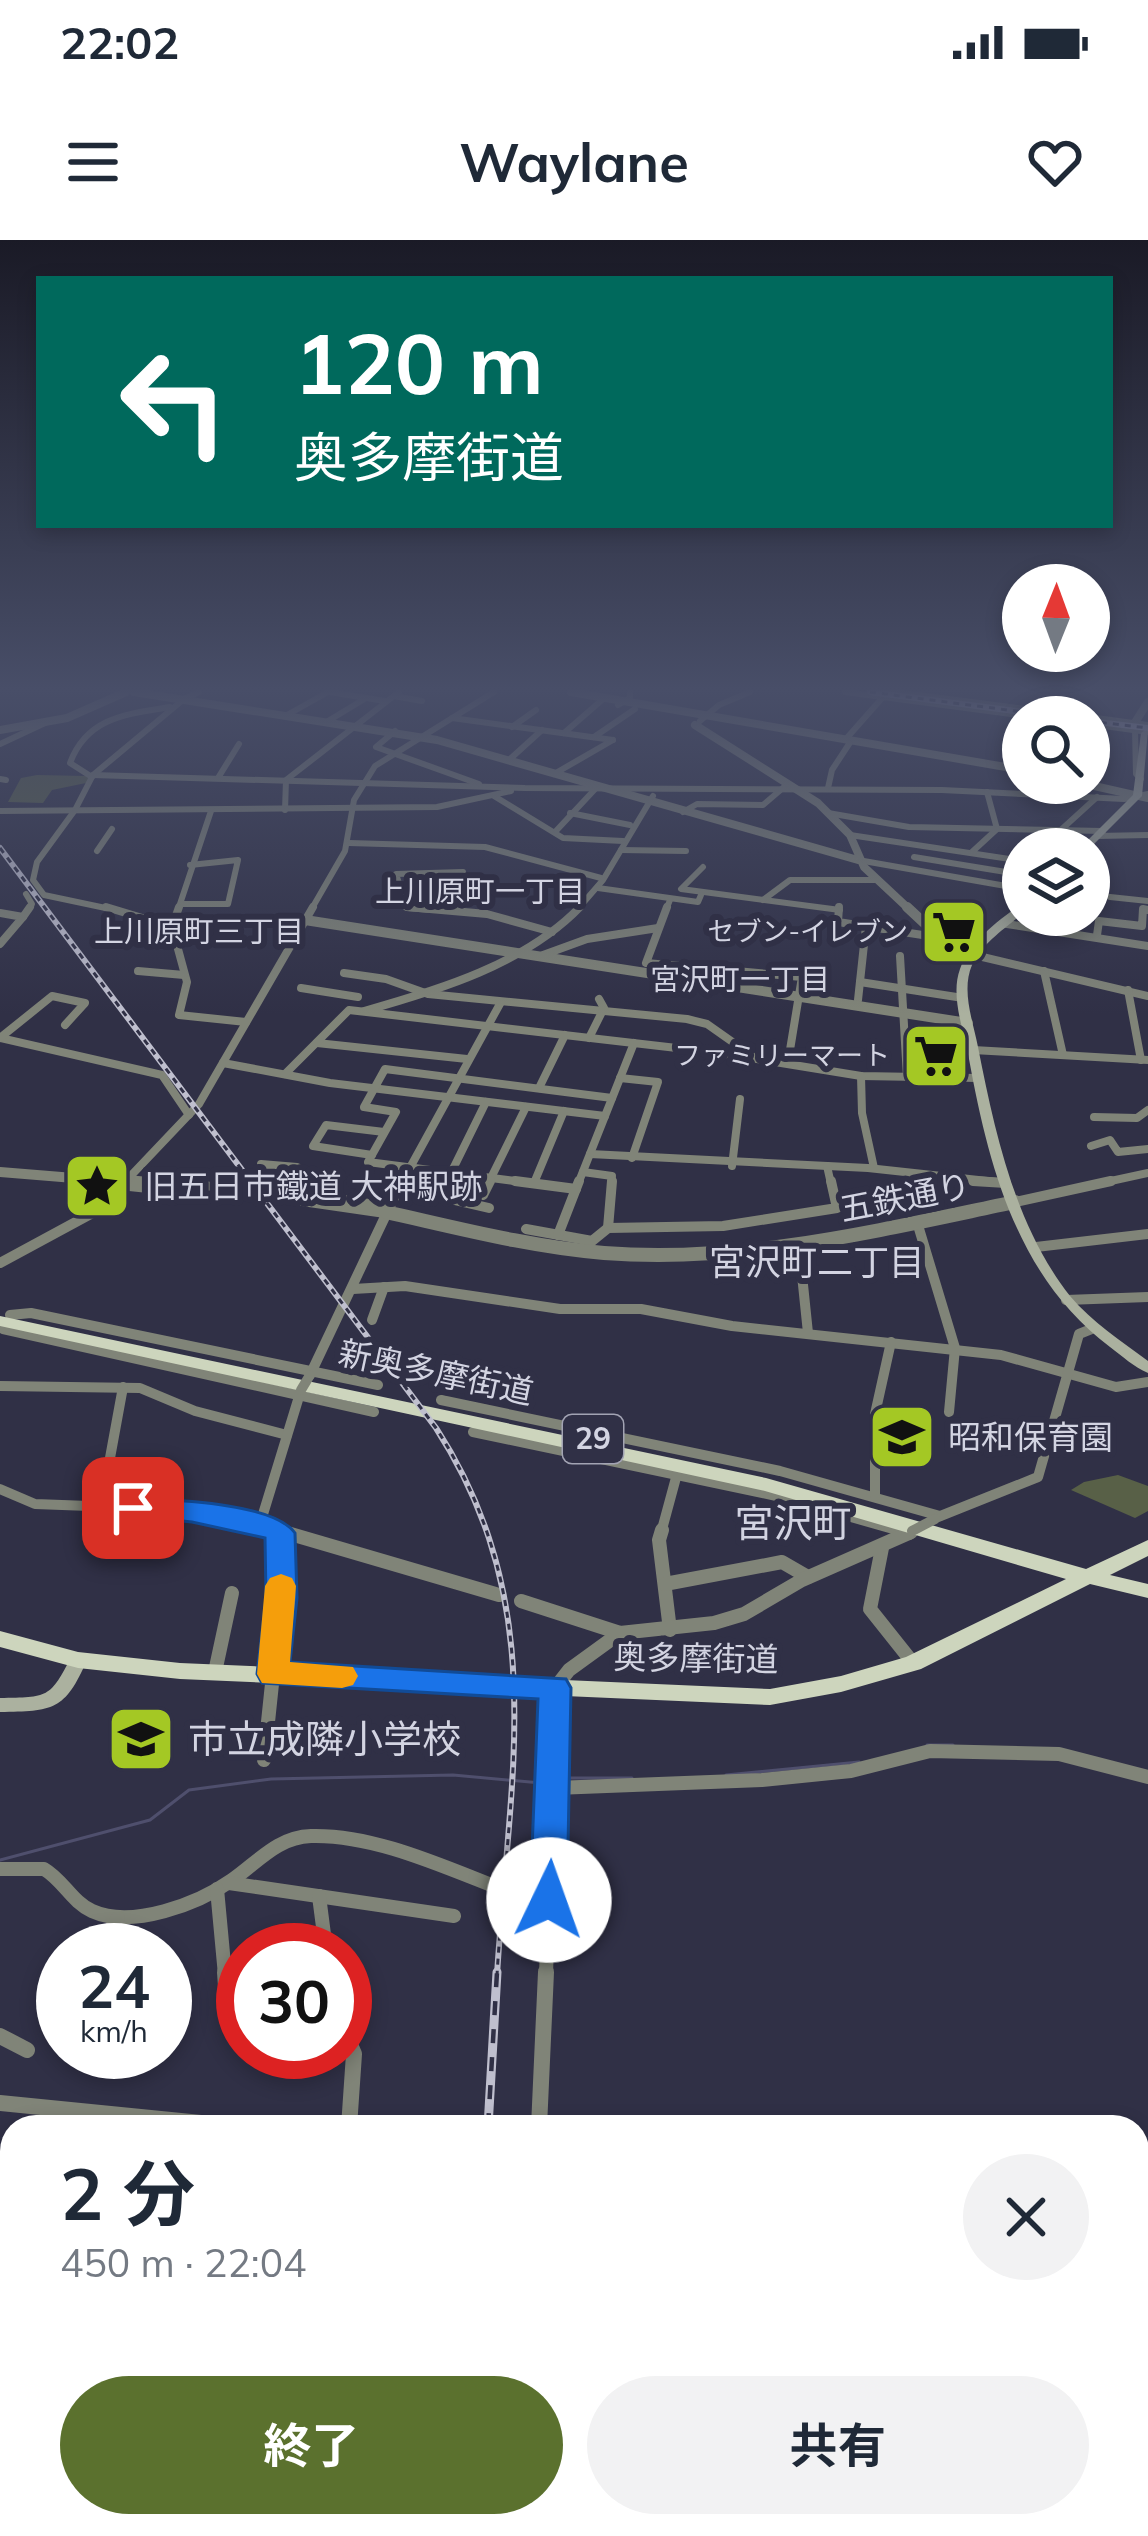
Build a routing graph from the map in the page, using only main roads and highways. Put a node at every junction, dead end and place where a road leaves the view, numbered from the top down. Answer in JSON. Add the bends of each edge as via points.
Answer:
{"nodes":[{"id":1,"x":1140,"y":799,"type":"edge"},
{"id":2,"x":1106,"y":828,"type":"edge"},
{"id":3,"x":1002,"y":929,"type":"edge"},
{"id":4,"x":3,"y":1323,"type":"edge"},
{"id":5,"x":1148,"y":1367,"type":"edge"},
{"id":6,"x":1148,"y":1547,"type":"edge"},
{"id":7,"x":1095,"y":1575,"type":"junction"},
{"id":8,"x":1148,"y":1591,"type":"edge"},
{"id":9,"x":0,"y":1639,"type":"edge"},
{"id":10,"x":78,"y":1660,"type":"junction"},
{"id":11,"x":0,"y":1706,"type":"edge"}],
"edges":[{"from":1,"to":2,"type":"main road"},
{"from":3,"to":5,"type":"main road","via":[[972,956],[963,993],[990,1138],[1066,1300]]},
{"from":4,"to":7,"type":"main road","name":"新奥多摩街道","number":"29","via":[[766,1485]]},
{"from":6,"to":7,"type":"main road","name":"奥多摩街道"},
{"from":7,"to":8,"type":"main road","name":"新奥多摩街道","number":"29"},
{"from":7,"to":10,"type":"main road","name":"奥多摩街道","via":[[913,1663],[770,1697]]},
{"from":9,"to":10,"type":"main road","name":"奥多摩街道"},
{"from":10,"to":11,"type":"main road","via":[[52,1702]]}]}
